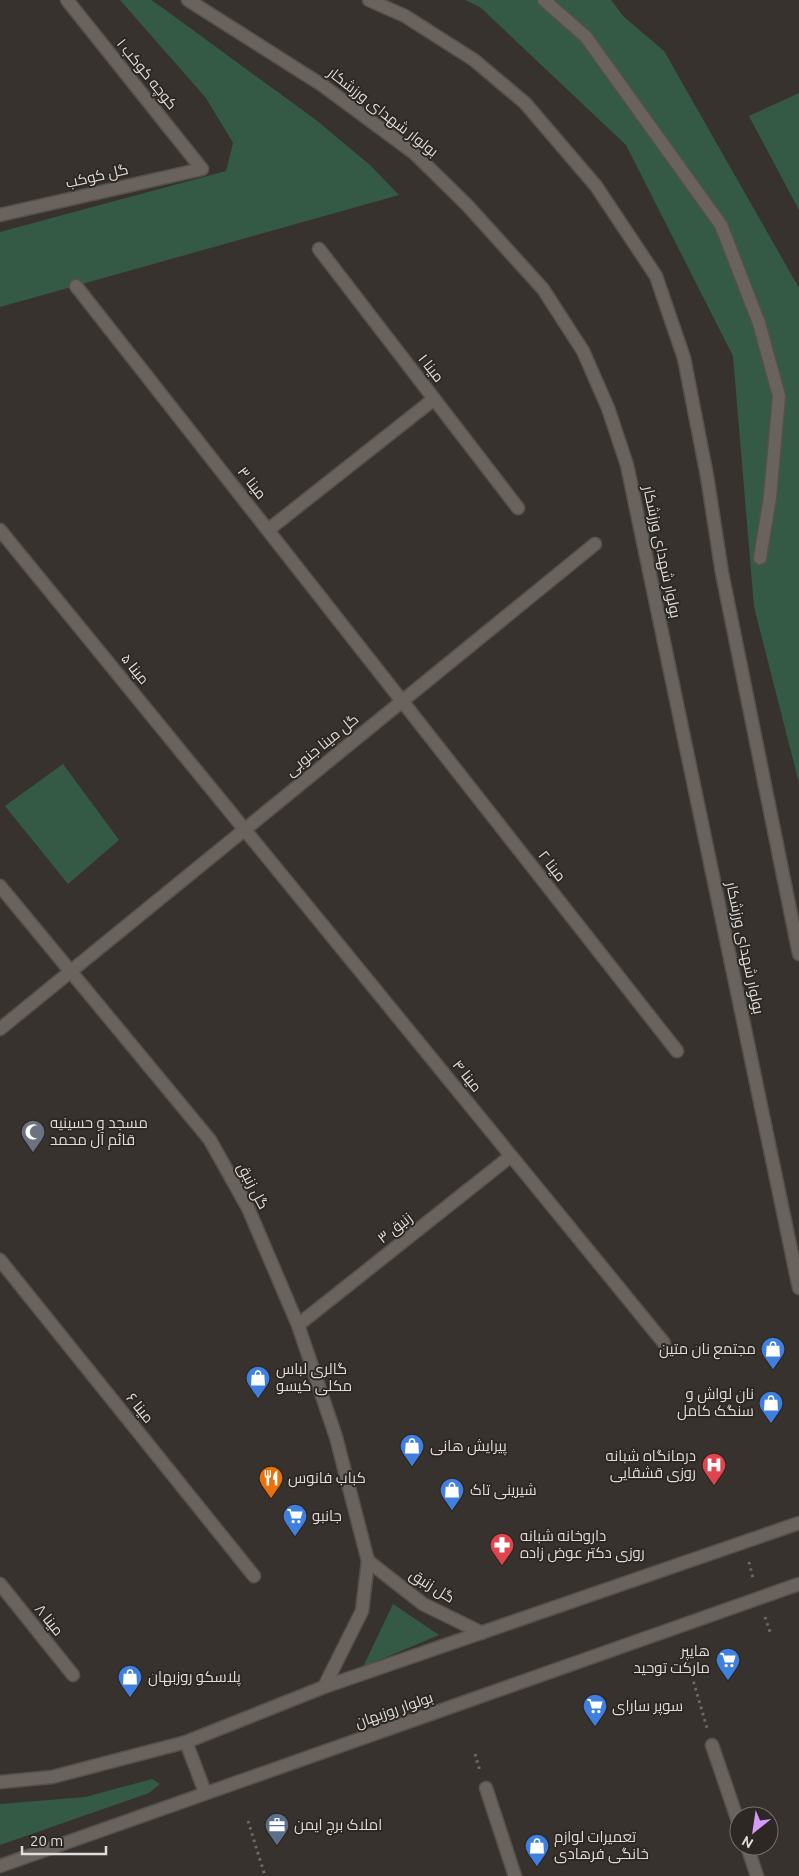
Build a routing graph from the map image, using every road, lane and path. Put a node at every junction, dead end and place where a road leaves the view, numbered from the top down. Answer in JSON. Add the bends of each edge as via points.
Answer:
{"nodes":[{"id":1,"x":67,"y":0,"type":"edge"},
{"id":2,"x":188,"y":0,"type":"edge"},
{"id":3,"x":369,"y":0,"type":"edge"},
{"id":4,"x":544,"y":0,"type":"edge"},
{"id":5,"x":202,"y":169,"type":"joint"},
{"id":6,"x":1,"y":213,"type":"edge"},
{"id":7,"x":319,"y":249,"type":"dead end"},
{"id":8,"x":76,"y":286,"type":"dead end"},
{"id":9,"x":434,"y":399,"type":"junction"},
{"id":10,"x":518,"y":508,"type":"dead end"},
{"id":11,"x":0,"y":530,"type":"edge"},
{"id":12,"x":268,"y":530,"type":"junction"},
{"id":13,"x":595,"y":544,"type":"dead end"},
{"id":14,"x":760,"y":558,"type":"dead end"},
{"id":15,"x":402,"y":701,"type":"junction"},
{"id":16,"x":245,"y":830,"type":"junction"},
{"id":17,"x":0,"y":886,"type":"edge"},
{"id":18,"x":799,"y":954,"type":"edge"},
{"id":19,"x":70,"y":972,"type":"junction"},
{"id":20,"x":0,"y":1029,"type":"edge"},
{"id":21,"x":677,"y":1051,"type":"dead end"},
{"id":22,"x":511,"y":1156,"type":"junction"},
{"id":23,"x":0,"y":1260,"type":"edge"},
{"id":24,"x":799,"y":1288,"type":"edge"},
{"id":25,"x":298,"y":1325,"type":"junction"},
{"id":26,"x":664,"y":1343,"type":"dead end"},
{"id":27,"x":799,"y":1523,"type":"edge"},
{"id":28,"x":368,"y":1561,"type":"junction"},
{"id":29,"x":254,"y":1576,"type":"dead end"},
{"id":30,"x":0,"y":1584,"type":"edge"},
{"id":31,"x":799,"y":1584,"type":"edge"},
{"id":32,"x":482,"y":1633,"type":"junction"},
{"id":33,"x":688,"y":1664,"type":"dead end"},
{"id":34,"x":74,"y":1675,"type":"dead end"},
{"id":35,"x":324,"y":1687,"type":"junction"},
{"id":36,"x":186,"y":1742,"type":"junction"},
{"id":37,"x":712,"y":1745,"type":"joint"},
{"id":38,"x":0,"y":1782,"type":"edge"},
{"id":39,"x":486,"y":1788,"type":"dead end"},
{"id":40,"x":205,"y":1792,"type":"junction"},
{"id":41,"x":733,"y":1806,"type":"edge"},
{"id":42,"x":248,"y":1821,"type":"dead end"},
{"id":43,"x":750,"y":1856,"type":"edge"},
{"id":44,"x":0,"y":1866,"type":"edge"},
{"id":45,"x":265,"y":1876,"type":"edge"},
{"id":46,"x":516,"y":1876,"type":"edge"},
{"id":47,"x":757,"y":1876,"type":"edge"}],
"edges":[{"from":1,"to":5,"type":"street","name":"کوچه کوکب ۱"},
{"from":2,"to":24,"type":"street","name":"بولوار شهدای ورزشکار","via":[[322,85],[414,154],[467,205],[543,289],[583,351],[608,408],[627,465]]},
{"from":3,"to":18,"type":"street","via":[[405,16],[474,60],[525,103],[596,186],[656,276],[684,358],[722,573]]},
{"from":4,"to":14,"type":"street","via":[[586,37],[722,225],[759,323],[779,396],[770,497]]},
{"from":5,"to":6,"type":"street","name":"گل کوکب"},
{"from":7,"to":9,"type":"street","name":"مینا ۱"},
{"from":8,"to":12,"type":"street","name":"مینا ۳"},
{"from":9,"to":10,"type":"street","name":"مینا ۱"},
{"from":9,"to":12,"type":"street"},
{"from":11,"to":16,"type":"street","name":"مینا ۵"},
{"from":12,"to":15,"type":"street","name":"مینا ۳"},
{"from":13,"to":15,"type":"street","name":"گل مینا جنوبی"},
{"from":15,"to":16,"type":"street","name":"گل مینا جنوبی"},
{"from":15,"to":21,"type":"street","name":"مینا ۲"},
{"from":16,"to":19,"type":"street","name":"گل مینا جنوبی"},
{"from":16,"to":22,"type":"street","name":"مینا ۴"},
{"from":17,"to":19,"type":"street","name":"گل زنبق"},
{"from":19,"to":20,"type":"street","name":"گل مینا جنوبی"},
{"from":19,"to":25,"type":"street","name":"گل زنبق","via":[[210,1140],[248,1208]]},
{"from":22,"to":25,"type":"street","name":"زنبق ۳"},
{"from":22,"to":26,"type":"street","name":"مینا ۴"},
{"from":23,"to":29,"type":"street","name":"مینا ۶"},
{"from":25,"to":28,"type":"street","name":"گل زنبق","via":[[336,1437]]},
{"from":27,"to":32,"type":"street"},
{"from":28,"to":32,"type":"street","name":"گل زنبق","via":[[423,1604]]},
{"from":28,"to":35,"type":"street","name":"گل زنبق","via":[[362,1611]]},
{"from":30,"to":34,"type":"street","name":"مینا ۸"},
{"from":31,"to":40,"type":"street","name":"بولوار روزبهان"},
{"from":32,"to":35,"type":"street"},
{"from":33,"to":37,"type":"path"},
{"from":35,"to":36,"type":"street"},
{"from":36,"to":38,"type":"street","via":[[52,1777]]},
{"from":36,"to":40,"type":"street"},
{"from":37,"to":41,"type":"street"},
{"from":39,"to":46,"type":"street"},
{"from":40,"to":44,"type":"street","name":"بولوار روزبهان"},
{"from":42,"to":45,"type":"path"},
{"from":43,"to":47,"type":"street"}]}
